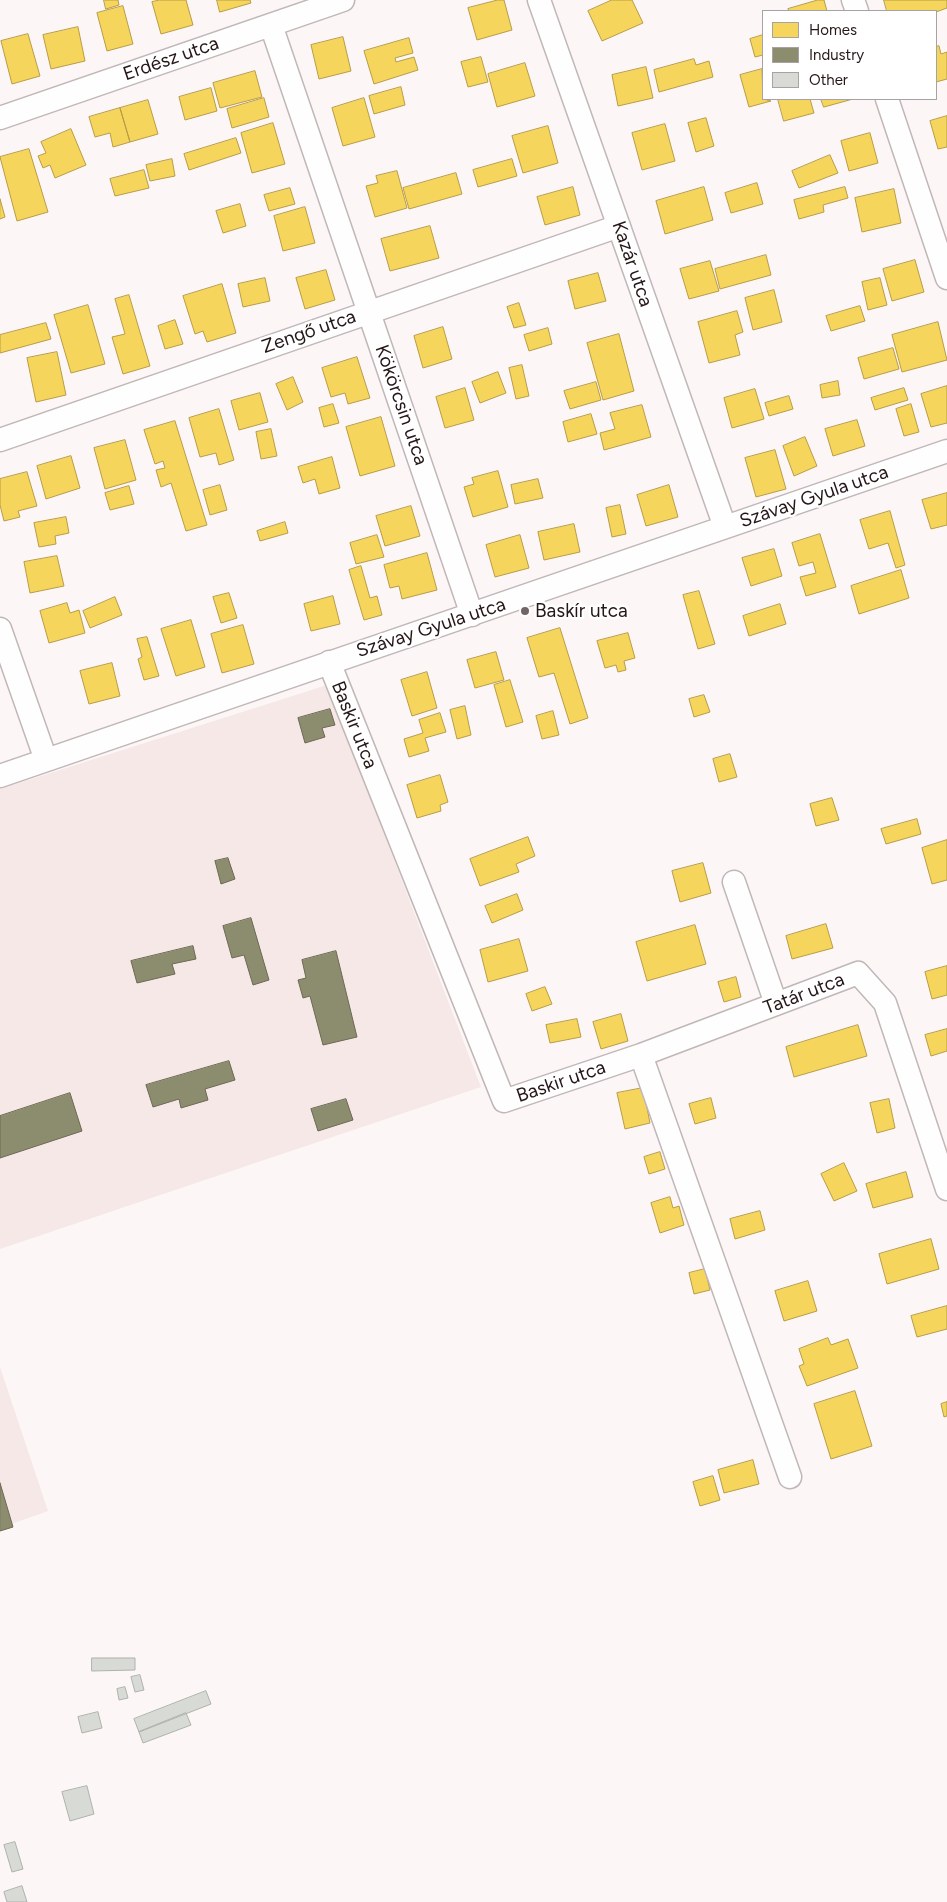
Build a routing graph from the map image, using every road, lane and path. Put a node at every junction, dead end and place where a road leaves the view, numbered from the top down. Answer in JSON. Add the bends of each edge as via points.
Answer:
{"nodes":[{"id":1,"x":343,"y":0,"type":"edge"},
{"id":2,"x":540,"y":0,"type":"edge"},
{"id":3,"x":271,"y":25,"type":"junction"},
{"id":4,"x":887,"y":100,"type":"edge"},
{"id":5,"x":0,"y":118,"type":"edge"},
{"id":6,"x":619,"y":226,"type":"junction"},
{"id":7,"x":947,"y":278,"type":"edge"},
{"id":8,"x":369,"y":312,"type":"junction"},
{"id":9,"x":0,"y":440,"type":"edge"},
{"id":10,"x":947,"y":452,"type":"edge"},
{"id":11,"x":725,"y":527,"type":"junction"},
{"id":12,"x":472,"y":615,"type":"junction"},
{"id":13,"x":0,"y":629,"type":"edge"},
{"id":14,"x":329,"y":662,"type":"junction"},
{"id":15,"x":46,"y":760,"type":"junction"},
{"id":16,"x":0,"y":776,"type":"edge"},
{"id":17,"x":734,"y":882,"type":"dead end"},
{"id":18,"x":776,"y":1004,"type":"junction"},
{"id":19,"x":642,"y":1054,"type":"junction"},
{"id":20,"x":947,"y":1189,"type":"edge"},
{"id":21,"x":790,"y":1477,"type":"dead end"}],
"edges":[{"from":1,"to":3,"type":"street","name":"Erdész utca"},
{"from":2,"to":6,"type":"street","name":"Kazár utca"},
{"from":3,"to":5,"type":"street","name":"Erdész utca"},
{"from":3,"to":8,"type":"street","name":"Kökörcsin utca"},
{"from":4,"to":7,"type":"street"},
{"from":6,"to":8,"type":"street","name":"Zengő utca"},
{"from":6,"to":11,"type":"street","name":"Kazár utca"},
{"from":8,"to":9,"type":"street","name":"Zengő utca"},
{"from":8,"to":12,"type":"street","name":"Kökörcsin utca"},
{"from":10,"to":11,"type":"street","name":"Szávay Gyula utca"},
{"from":11,"to":12,"type":"street","name":"Szávay Gyula utca"},
{"from":12,"to":14,"type":"street","name":"Szávay Gyula utca"},
{"from":13,"to":15,"type":"street"},
{"from":14,"to":15,"type":"street","name":"Szávay Gyula utca"},
{"from":14,"to":19,"type":"street","name":"Baskir utca","via":[[504,1101]]},
{"from":15,"to":16,"type":"street","name":"Szávay Gyula utca"},
{"from":17,"to":18,"type":"street"},
{"from":18,"to":19,"type":"street","name":"Tatár utca"},
{"from":18,"to":20,"type":"street","name":"Tatár utca","via":[[858,973],[885,1003]]},
{"from":19,"to":21,"type":"street"}]}
